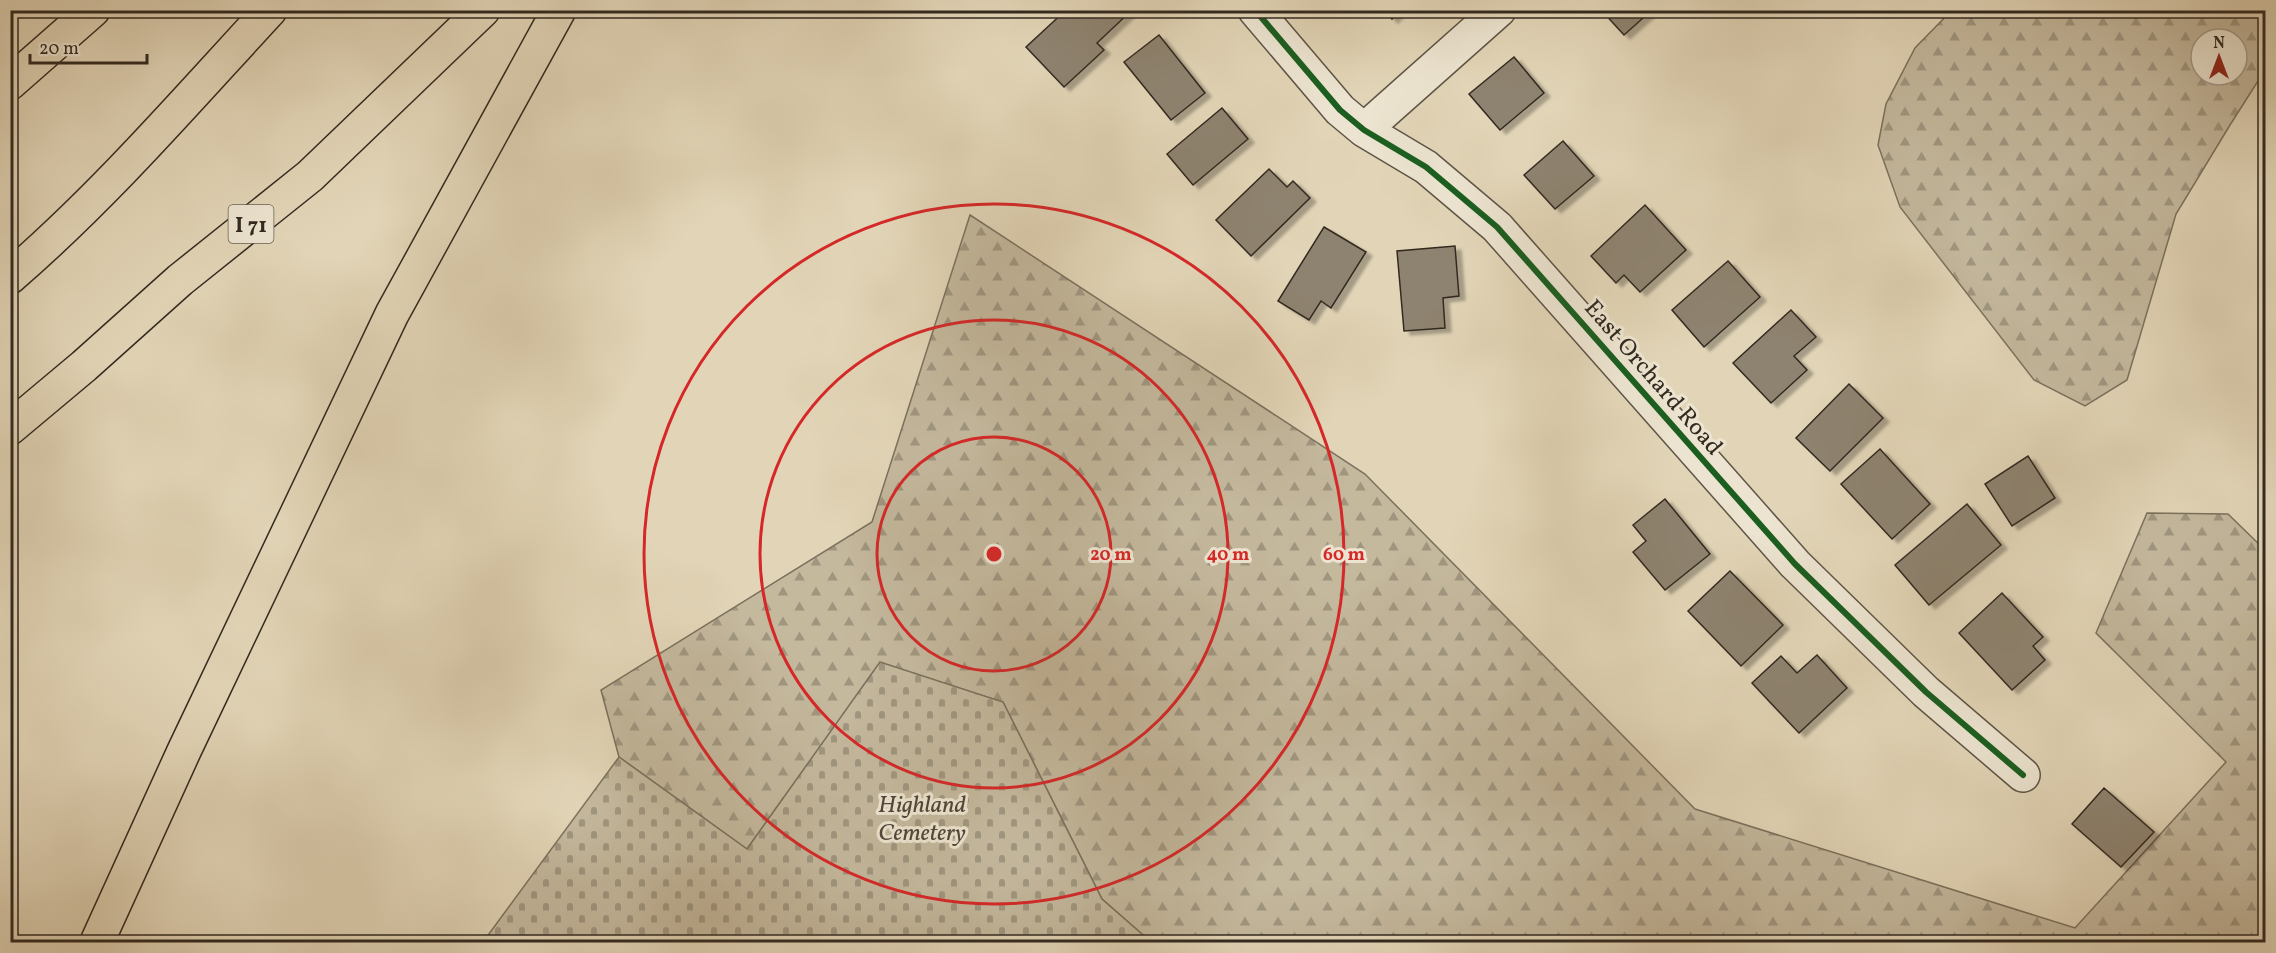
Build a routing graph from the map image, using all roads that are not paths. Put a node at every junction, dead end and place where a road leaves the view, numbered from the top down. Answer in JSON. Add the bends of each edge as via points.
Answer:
{"nodes":[{"id":1,"x":93,"y":10,"type":"edge"},
{"id":2,"x":270,"y":10,"type":"edge"},
{"id":3,"x":483,"y":10,"type":"edge"},
{"id":4,"x":559,"y":10,"type":"edge"},
{"id":5,"x":1255,"y":10,"type":"edge"},
{"id":6,"x":1499,"y":10,"type":"edge"},
{"id":7,"x":10,"y":83,"type":"edge"},
{"id":8,"x":1364,"y":130,"type":"junction"},
{"id":9,"x":10,"y":277,"type":"edge"},
{"id":10,"x":10,"y":428,"type":"edge"},
{"id":11,"x":2023,"y":775,"type":"dead end"},
{"id":12,"x":97,"y":942,"type":"edge"}],
"edges":[{"from":1,"to":7,"type":"highway"},
{"from":2,"to":9,"type":"highway","via":[[132,159]]},
{"from":3,"to":10,"type":"highway","number":"I 71","via":[[310,176],[180,280]]},
{"from":4,"to":12,"type":"highway","via":[[392,314]]},
{"from":5,"to":8,"type":"street","name":"East Orchard Road","via":[[1340,110]]},
{"from":6,"to":8,"type":"street"},
{"from":8,"to":11,"type":"street","name":"East Orchard Road","via":[[1426,166],[1497,227],[1795,564],[1926,692]]}]}
